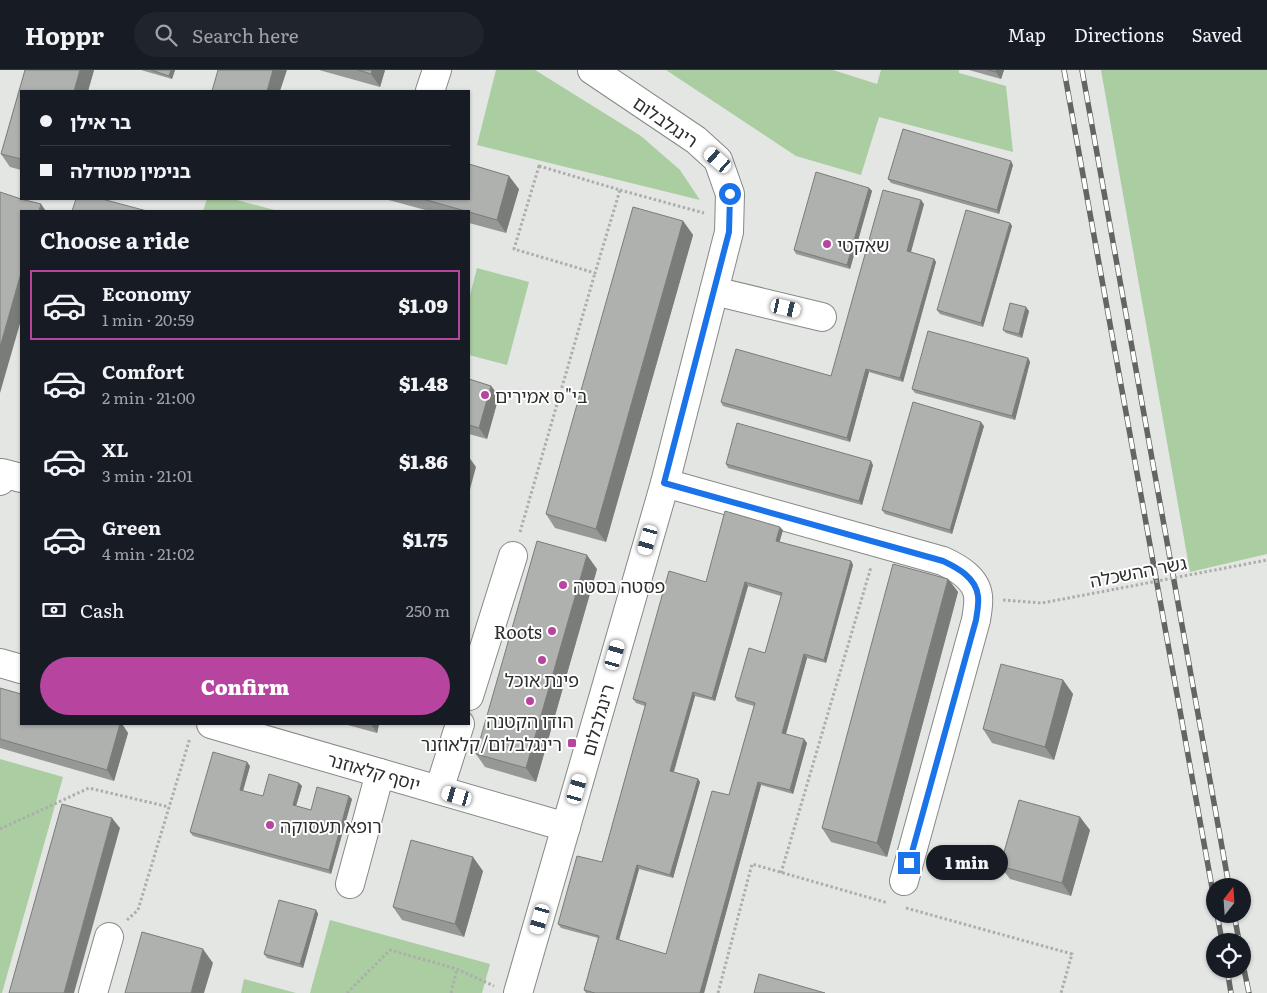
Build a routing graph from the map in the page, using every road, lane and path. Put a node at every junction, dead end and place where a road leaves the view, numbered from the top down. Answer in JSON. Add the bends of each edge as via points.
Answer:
{"nodes":[{"id":1,"x":437,"y":70,"type":"edge"},
{"id":2,"x":592,"y":70,"type":"edge"},
{"id":3,"x":430,"y":90,"type":"edge"},
{"id":4,"x":620,"y":190,"type":"junction"},
{"id":5,"x":729,"y":220,"type":"junction"},
{"id":6,"x":595,"y":273,"type":"junction"},
{"id":7,"x":714,"y":292,"type":"junction"},
{"id":8,"x":822,"y":317,"type":"dead end"},
{"id":9,"x":20,"y":478,"type":"edge"},
{"id":10,"x":0,"y":481,"type":"edge"},
{"id":11,"x":664,"y":483,"type":"junction"},
{"id":12,"x":878,"y":543,"type":"junction"},
{"id":13,"x":514,"y":556,"type":"joint"},
{"id":14,"x":1267,"y":560,"type":"edge"},
{"id":15,"x":1014,"y":602,"type":"dead end"},
{"id":16,"x":0,"y":662,"type":"edge"},
{"id":17,"x":20,"y":669,"type":"edge"},
{"id":18,"x":470,"y":693,"type":"edge"},
{"id":19,"x":460,"y":725,"type":"edge"},
{"id":20,"x":201,"y":728,"type":"edge"},
{"id":21,"x":380,"y":773,"type":"junction"},
{"id":22,"x":439,"y":790,"type":"junction"},
{"id":23,"x":169,"y":807,"type":"junction"},
{"id":24,"x":566,"y":827,"type":"junction"},
{"id":25,"x":0,"y":829,"type":"edge"},
{"id":26,"x":781,"y":873,"type":"junction"},
{"id":27,"x":904,"y":881,"type":"dead end"},
{"id":28,"x":350,"y":884,"type":"dead end"},
{"id":29,"x":109,"y":937,"type":"joint"},
{"id":30,"x":457,"y":969,"type":"junction"},
{"id":31,"x":509,"y":991,"type":"edge"},
{"id":32,"x":93,"y":993,"type":"edge"},
{"id":33,"x":347,"y":993,"type":"edge"},
{"id":34,"x":451,"y":993,"type":"edge"},
{"id":35,"x":718,"y":993,"type":"edge"},
{"id":36,"x":1062,"y":993,"type":"edge"}],
"edges":[{"from":1,"to":3,"type":"street"},
{"from":2,"to":5,"type":"street","name":"רינגלבלום","via":[[696,140],[718,160],[730,194]]},
{"from":4,"to":5,"type":"path"},
{"from":4,"to":6,"type":"path"},
{"from":4,"to":6,"type":"path","via":[[539,166],[514,249]]},
{"from":5,"to":7,"type":"street","name":"רינגלבלום"},
{"from":6,"to":13,"type":"path"},
{"from":7,"to":8,"type":"street"},
{"from":7,"to":11,"type":"street","name":"רינגלבלום"},
{"from":9,"to":10,"type":"street","via":[[2,473]]},
{"from":11,"to":12,"type":"street"},
{"from":11,"to":24,"type":"street","name":"רינגלבלום"},
{"from":12,"to":26,"type":"path"},
{"from":12,"to":27,"type":"street","via":[[943,561],[962,570],[978,595],[976,620]]},
{"from":13,"to":18,"type":"street"},
{"from":14,"to":15,"type":"path","name":"גשר ההשכלה","bridge":true,"via":[[1042,603]]},
{"from":16,"to":17,"type":"street"},
{"from":19,"to":22,"type":"street"},
{"from":20,"to":21,"type":"street","name":"יוסף קלאוזנר"},
{"from":20,"to":23,"type":"path"},
{"from":21,"to":22,"type":"street","name":"יוסף קלאוזנר"},
{"from":21,"to":28,"type":"street"},
{"from":22,"to":24,"type":"street","name":"יוסף קלאוזנר"},
{"from":23,"to":25,"type":"path","via":[[89,788]]},
{"from":23,"to":29,"type":"path","via":[[138,910]]},
{"from":24,"to":31,"type":"street","name":"רינגלבלום"},
{"from":26,"to":35,"type":"path","via":[[752,864]]},
{"from":26,"to":36,"type":"path","via":[[1072,954]]},
{"from":29,"to":32,"type":"street"},
{"from":30,"to":31,"type":"path"},
{"from":30,"to":33,"type":"path","via":[[390,950]]},
{"from":30,"to":34,"type":"path"}]}
